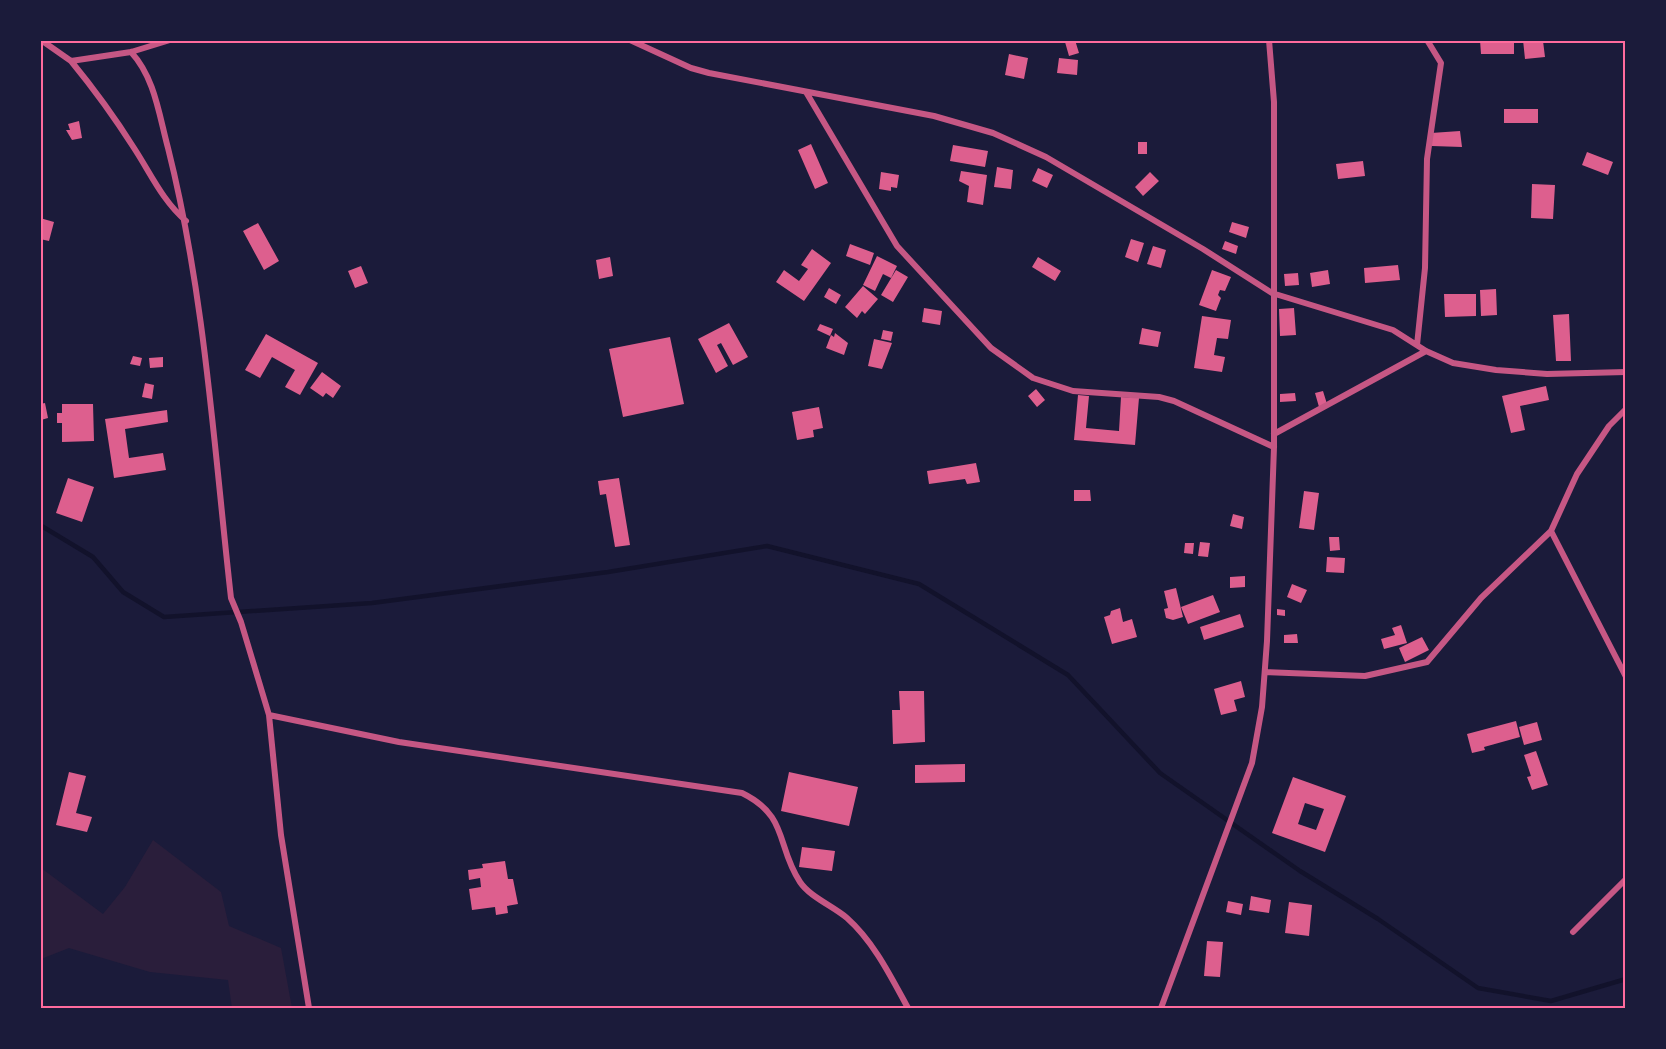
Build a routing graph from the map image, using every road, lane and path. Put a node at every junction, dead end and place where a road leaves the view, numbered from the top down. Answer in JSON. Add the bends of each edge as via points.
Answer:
{"nodes":[{"id":1,"x":41,"y":40,"type":"edge"},
{"id":2,"x":170,"y":40,"type":"edge"},
{"id":3,"x":630,"y":40,"type":"edge"},
{"id":4,"x":1269,"y":40,"type":"edge"},
{"id":5,"x":1427,"y":40,"type":"edge"},
{"id":6,"x":131,"y":52,"type":"junction"},
{"id":7,"x":71,"y":61,"type":"junction"},
{"id":8,"x":806,"y":92,"type":"junction"},
{"id":9,"x":186,"y":221,"type":"junction"},
{"id":10,"x":1272,"y":293,"type":"junction"},
{"id":11,"x":1417,"y":345,"type":"junction"},
{"id":12,"x":1426,"y":351,"type":"junction"},
{"id":13,"x":1626,"y":372,"type":"edge"},
{"id":14,"x":1626,"y":409,"type":"edge"},
{"id":15,"x":1274,"y":434,"type":"junction"},
{"id":16,"x":1274,"y":447,"type":"junction"},
{"id":17,"x":1551,"y":531,"type":"junction"},
{"id":18,"x":1265,"y":672,"type":"junction"},
{"id":19,"x":1626,"y":676,"type":"edge"},
{"id":20,"x":269,"y":715,"type":"junction"},
{"id":21,"x":1626,"y":879,"type":"edge"},
{"id":22,"x":1573,"y":932,"type":"dead end"},
{"id":23,"x":309,"y":1008,"type":"edge"},
{"id":24,"x":908,"y":1008,"type":"edge"},
{"id":25,"x":1161,"y":1008,"type":"edge"}],
"edges":[{"from":1,"to":7,"type":"street"},
{"from":2,"to":6,"type":"street"},
{"from":3,"to":8,"type":"street","via":[[692,68]]},
{"from":4,"to":10,"type":"street","via":[[1274,102]]},
{"from":5,"to":11,"type":"street","via":[[1441,63],[1427,159],[1425,268]]},
{"from":6,"to":7,"type":"street"},
{"from":6,"to":9,"type":"street","via":[[143,66],[154,93]]},
{"from":7,"to":9,"type":"street","via":[[123,132],[170,207]]},
{"from":8,"to":10,"type":"street","via":[[934,116],[993,133],[1046,158]]},
{"from":8,"to":16,"type":"street","via":[[897,246],[991,348],[1033,378],[1073,391],[1166,399]]},
{"from":9,"to":20,"type":"street","via":[[231,598]]},
{"from":10,"to":11,"type":"street","via":[[1393,330]]},
{"from":10,"to":15,"type":"street"},
{"from":11,"to":12,"type":"street"},
{"from":12,"to":13,"type":"street","via":[[1453,363],[1496,370],[1547,374]]},
{"from":12,"to":15,"type":"street"},
{"from":14,"to":17,"type":"street","via":[[1609,426],[1576,474]]},
{"from":15,"to":16,"type":"street"},
{"from":16,"to":18,"type":"street"},
{"from":17,"to":18,"type":"street","via":[[1481,598],[1427,662],[1365,676]]},
{"from":17,"to":19,"type":"street"},
{"from":18,"to":25,"type":"street","via":[[1252,763]]},
{"from":20,"to":23,"type":"street","via":[[281,834]]},
{"from":20,"to":24,"type":"street","via":[[399,742],[742,793],[758,801],[772,815],[801,884],[848,919],[884,963]]},
{"from":21,"to":22,"type":"street"}]}
